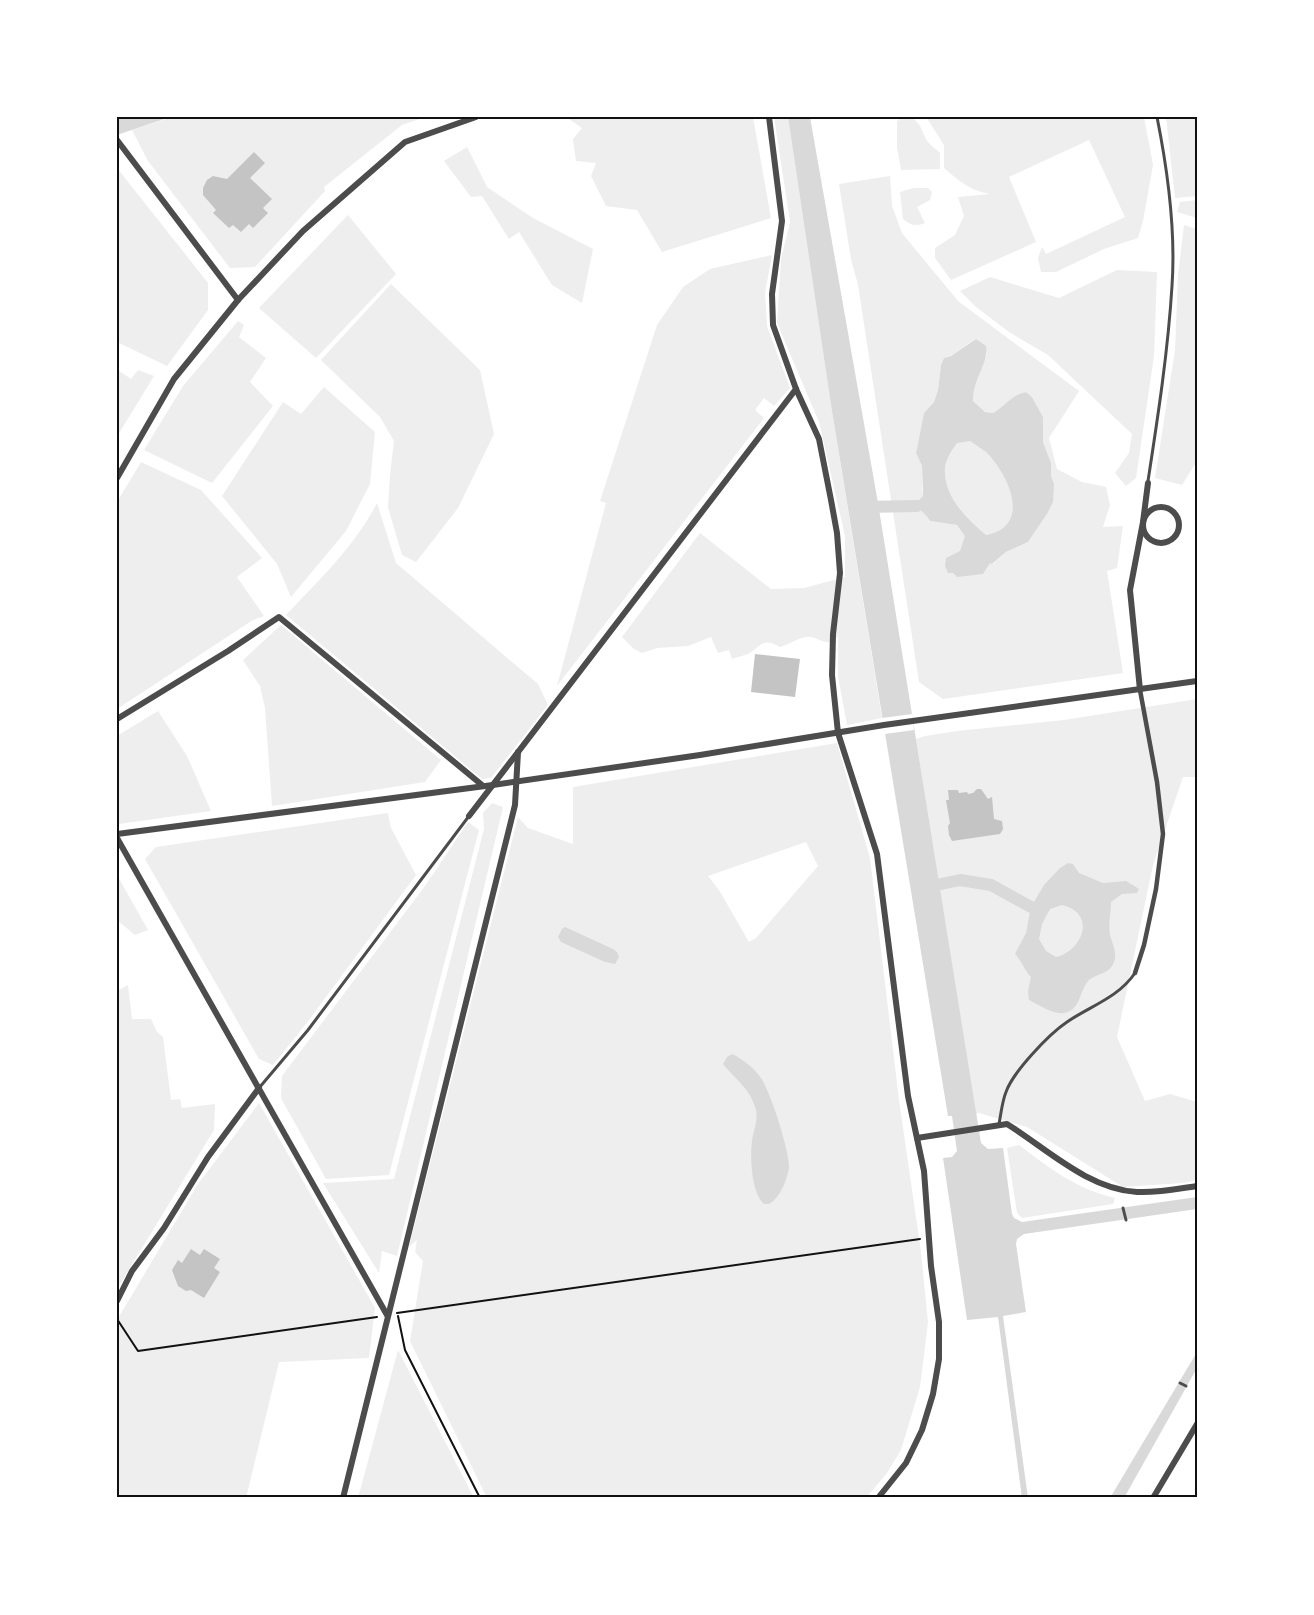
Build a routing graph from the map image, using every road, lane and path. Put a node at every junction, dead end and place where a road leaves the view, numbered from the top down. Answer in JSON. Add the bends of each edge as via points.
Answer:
{"nodes":[{"id":1,"x":476,"y":117,"type":"edge"},
{"id":2,"x":769,"y":117,"type":"edge"},
{"id":3,"x":1157,"y":117,"type":"edge"},
{"id":4,"x":117,"y":140,"type":"edge"},
{"id":5,"x":238,"y":300,"type":"junction"},
{"id":6,"x":796,"y":389,"type":"junction"},
{"id":7,"x":117,"y":478,"type":"edge"},
{"id":8,"x":1148,"y":483,"type":"joint"},
{"id":9,"x":1143,"y":522,"type":"junction"},
{"id":10,"x":1147,"y":536,"type":"junction"},
{"id":11,"x":1140,"y":542,"type":"junction"},
{"id":12,"x":1197,"y":681,"type":"edge"},
{"id":13,"x":1140,"y":690,"type":"junction"},
{"id":14,"x":117,"y":719,"type":"edge"},
{"id":15,"x":838,"y":733,"type":"junction"},
{"id":16,"x":518,"y":752,"type":"junction"},
{"id":17,"x":518,"y":780,"type":"junction"},
{"id":18,"x":493,"y":784,"type":"junction"},
{"id":19,"x":482,"y":785,"type":"junction"},
{"id":20,"x":484,"y":797,"type":"junction"},
{"id":21,"x":469,"y":816,"type":"joint"},
{"id":22,"x":117,"y":836,"type":"edge"},
{"id":23,"x":1135,"y":973,"type":"joint"},
{"id":24,"x":259,"y":1088,"type":"junction"},
{"id":25,"x":999,"y":1125,"type":"junction"},
{"id":26,"x":917,"y":1138,"type":"junction"},
{"id":27,"x":1197,"y":1186,"type":"edge"},
{"id":28,"x":1196,"y":1197,"type":"edge"},
{"id":29,"x":1197,"y":1204,"type":"edge"},
{"id":30,"x":1123,"y":1208,"type":"dead end"},
{"id":31,"x":1126,"y":1220,"type":"dead end"},
{"id":32,"x":929,"y":1238,"type":"junction"},
{"id":33,"x":117,"y":1301,"type":"edge"},
{"id":34,"x":397,"y":1313,"type":"junction"},
{"id":35,"x":388,"y":1315,"type":"junction"},
{"id":36,"x":117,"y":1319,"type":"edge"},
{"id":37,"x":1180,"y":1383,"type":"dead end"},
{"id":38,"x":1186,"y":1386,"type":"dead end"},
{"id":39,"x":1197,"y":1424,"type":"edge"},
{"id":40,"x":343,"y":1498,"type":"edge"},
{"id":41,"x":480,"y":1498,"type":"edge"},
{"id":42,"x":878,"y":1498,"type":"edge"},
{"id":43,"x":1153,"y":1498,"type":"edge"}],
"edges":[{"from":1,"to":5,"type":"street","via":[[405,142],[303,231]]},
{"from":2,"to":6,"type":"street","via":[[782,221],[772,325]]},
{"from":3,"to":8,"type":"lane","via":[[1167,169],[1172,284]]},
{"from":4,"to":5,"type":"street"},
{"from":5,"to":7,"type":"street","via":[[174,379]]},
{"from":6,"to":15,"type":"street","via":[[819,439],[837,533],[840,573],[832,675]]},
{"from":6,"to":16,"type":"street"},
{"from":8,"to":9,"type":"street"},
{"from":9,"to":10,"type":"street"},
{"from":9,"to":10,"type":"street","via":[[1148,512],[1162,506],[1176,513],[1179,522],[1177,534],[1169,542],[1157,542]]},
{"from":9,"to":11,"type":"street"},
{"from":10,"to":11,"type":"street"},
{"from":11,"to":13,"type":"street","via":[[1130,590]]},
{"from":12,"to":13,"type":"street"},
{"from":13,"to":15,"type":"street"},
{"from":13,"to":23,"type":"street","via":[[1163,834],[1156,889]]},
{"from":14,"to":19,"type":"street","via":[[279,617]]},
{"from":15,"to":17,"type":"street"},
{"from":15,"to":26,"type":"street","via":[[877,854],[908,1096]]},
{"from":16,"to":17,"type":"street"},
{"from":16,"to":18,"type":"street"},
{"from":17,"to":18,"type":"street"},
{"from":17,"to":35,"type":"street"},
{"from":18,"to":19,"type":"street"},
{"from":18,"to":20,"type":"street"},
{"from":19,"to":20,"type":"street"},
{"from":19,"to":22,"type":"street"},
{"from":20,"to":21,"type":"street"},
{"from":21,"to":24,"type":"lane","via":[[308,1030]]},
{"from":22,"to":24,"type":"street"},
{"from":23,"to":25,"type":"lane","via":[[1111,997],[1066,1022],[1034,1053],[1006,1090]]},
{"from":24,"to":33,"type":"street","via":[[208,1157],[132,1271]]},
{"from":24,"to":35,"type":"street"},
{"from":25,"to":26,"type":"street"},
{"from":25,"to":27,"type":"street","via":[[1007,1124],[1065,1164],[1121,1189],[1154,1192]]},
{"from":26,"to":32,"type":"street","via":[[924,1171]]},
{"from":28,"to":29,"type":"path"},
{"from":30,"to":31,"type":"lane"},
{"from":32,"to":34,"type":"path"},
{"from":32,"to":42,"type":"street","via":[[939,1322],[935,1383],[922,1430],[906,1463]]},
{"from":34,"to":35,"type":"path"},
{"from":34,"to":41,"type":"path","via":[[405,1350]]},
{"from":35,"to":36,"type":"path","via":[[138,1351]]},
{"from":35,"to":40,"type":"street"},
{"from":37,"to":38,"type":"lane"},
{"from":39,"to":43,"type":"street"}]}
